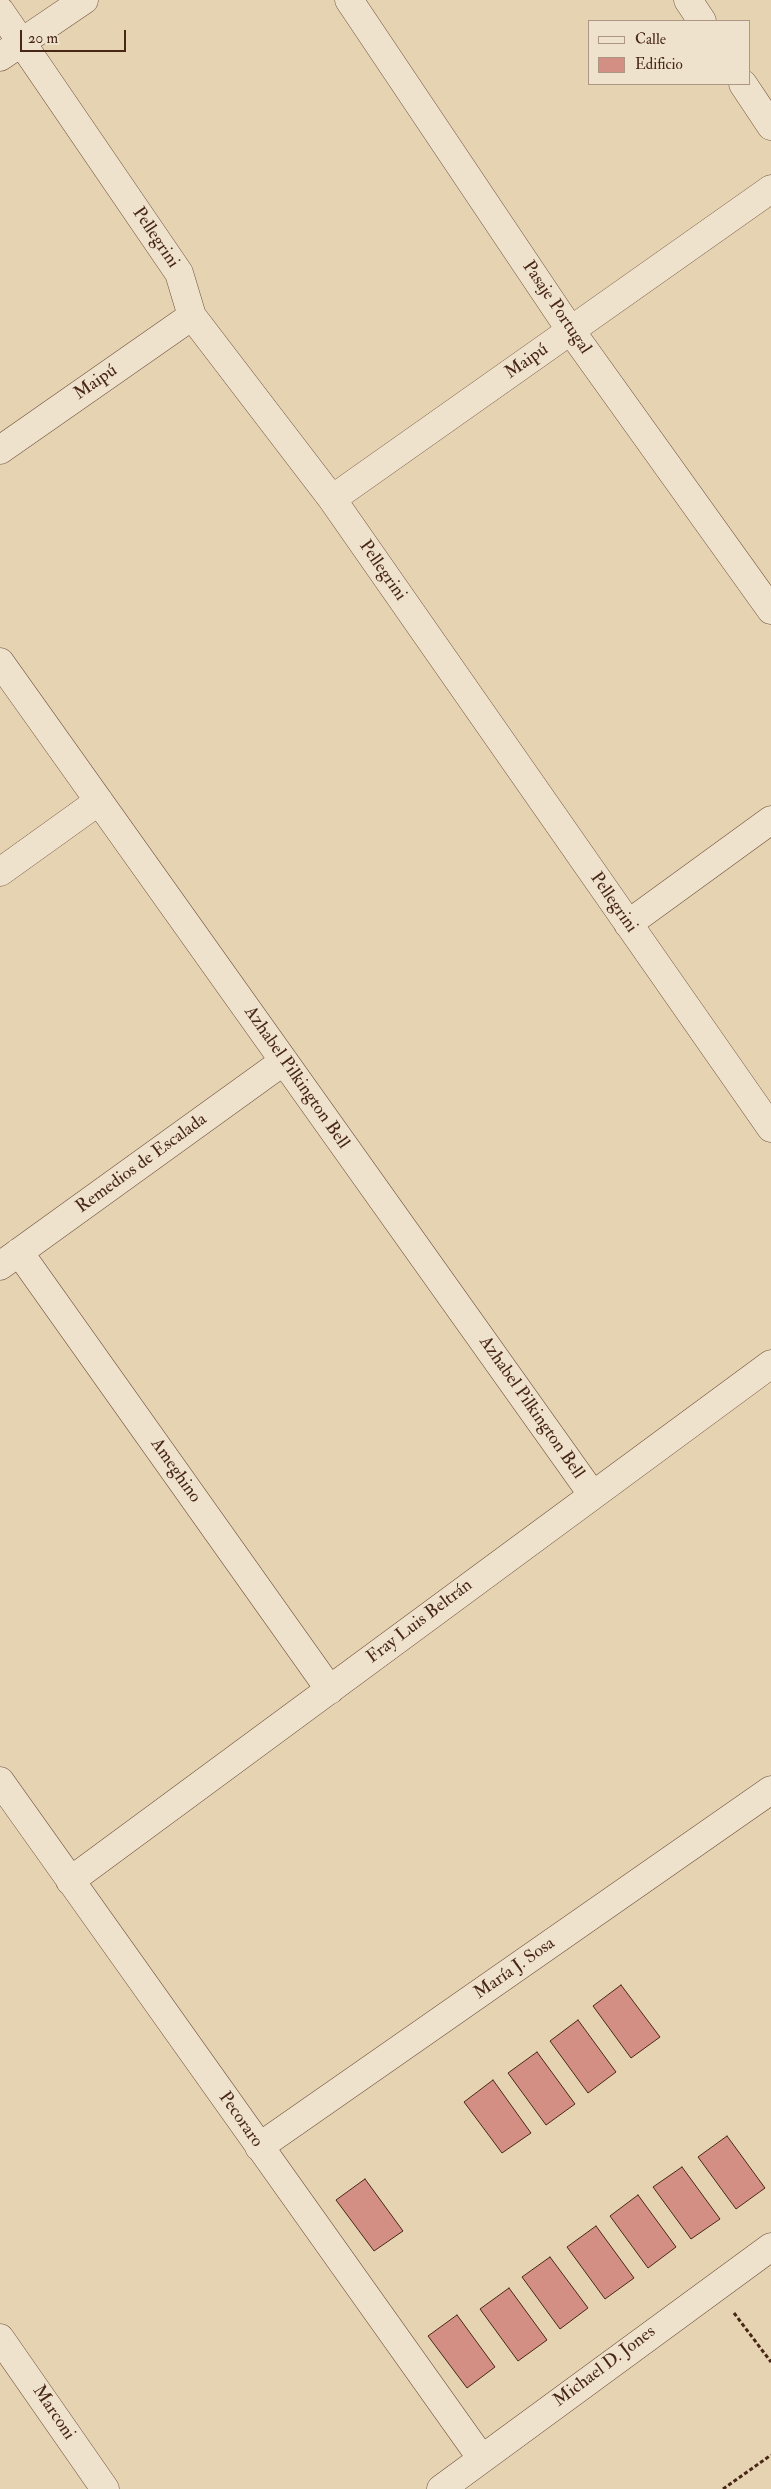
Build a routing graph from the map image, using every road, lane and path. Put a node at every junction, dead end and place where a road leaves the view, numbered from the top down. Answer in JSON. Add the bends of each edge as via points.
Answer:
{"nodes":[{"id":1,"x":84,"y":0,"type":"edge"},
{"id":2,"x":349,"y":0,"type":"edge"},
{"id":3,"x":688,"y":0,"type":"edge"},
{"id":4,"x":0,"y":11,"type":"edge"},
{"id":5,"x":701,"y":20,"type":"edge"},
{"id":6,"x":11,"y":49,"type":"edge"},
{"id":7,"x":744,"y":85,"type":"edge"},
{"id":8,"x":771,"y":126,"type":"edge"},
{"id":9,"x":771,"y":189,"type":"edge"},
{"id":10,"x":192,"y":316,"type":"junction"},
{"id":11,"x":571,"y":331,"type":"junction"},
{"id":12,"x":0,"y":450,"type":"edge"},
{"id":13,"x":332,"y":498,"type":"junction"},
{"id":14,"x":771,"y":610,"type":"edge"},
{"id":15,"x":0,"y":662,"type":"edge"},
{"id":16,"x":99,"y":801,"type":"junction"},
{"id":17,"x":771,"y":820,"type":"edge"},
{"id":18,"x":0,"y":872,"type":"edge"},
{"id":19,"x":628,"y":924,"type":"junction"},
{"id":20,"x":284,"y":1061,"type":"junction"},
{"id":21,"x":771,"y":1128,"type":"edge"},
{"id":22,"x":10,"y":1259,"type":"edge"},
{"id":23,"x":771,"y":1364,"type":"edge"},
{"id":24,"x":592,"y":1494,"type":"junction"},
{"id":25,"x":330,"y":1690,"type":"junction"},
{"id":26,"x":0,"y":1781,"type":"edge"},
{"id":27,"x":771,"y":1790,"type":"edge"},
{"id":28,"x":70,"y":1881,"type":"junction"},
{"id":29,"x":259,"y":2147,"type":"junction"},
{"id":30,"x":771,"y":2247,"type":"edge"},
{"id":31,"x":718,"y":2284,"type":"junction"},
{"id":32,"x":5,"y":2355,"type":"edge"},
{"id":33,"x":771,"y":2362,"type":"edge"},
{"id":34,"x":771,"y":2455,"type":"edge"},
{"id":35,"x":482,"y":2459,"type":"junction"},
{"id":36,"x":105,"y":2489,"type":"edge"},
{"id":37,"x":441,"y":2489,"type":"edge"},
{"id":38,"x":723,"y":2489,"type":"edge"}],
"edges":[{"from":1,"to":6,"type":"street"},
{"from":2,"to":11,"type":"street","name":"Pasaje Portugal"},
{"from":3,"to":5,"type":"street"},
{"from":4,"to":6,"type":"street","name":"Pellegrini"},
{"from":6,"to":10,"type":"street","name":"Pellegrini","via":[[179,273]]},
{"from":7,"to":8,"type":"street"},
{"from":9,"to":11,"type":"street","name":"Maipú"},
{"from":10,"to":12,"type":"street","name":"Maipú"},
{"from":10,"to":13,"type":"street","name":"Pellegrini"},
{"from":11,"to":13,"type":"street","name":"Maipú"},
{"from":11,"to":14,"type":"street","name":"Pasaje Portugal"},
{"from":13,"to":19,"type":"street","name":"Pellegrini"},
{"from":15,"to":16,"type":"street","name":"Azhabel Pilkington Bell"},
{"from":16,"to":18,"type":"street"},
{"from":16,"to":20,"type":"street","name":"Azhabel Pilkington Bell"},
{"from":17,"to":19,"type":"street"},
{"from":19,"to":21,"type":"street","name":"Pellegrini"},
{"from":20,"to":22,"type":"street","name":"Remedios de Escalada"},
{"from":20,"to":24,"type":"street","name":"Azhabel Pilkington Bell"},
{"from":22,"to":25,"type":"street","name":"Ameghino"},
{"from":23,"to":24,"type":"street","name":"Fray Luis Beltrán"},
{"from":24,"to":25,"type":"street","name":"Fray Luis Beltrán"},
{"from":25,"to":28,"type":"street","name":"Fray Luis Beltrán"},
{"from":26,"to":28,"type":"street","name":"Pecoraro"},
{"from":27,"to":29,"type":"street","name":"María J. Sosa"},
{"from":28,"to":29,"type":"street","name":"Pecoraro"},
{"from":29,"to":35,"type":"street","name":"Pecoraro"},
{"from":30,"to":31,"type":"street","name":"Michael D. Jones"},
{"from":31,"to":33,"type":"path","via":[[736,2316]]},
{"from":31,"to":35,"type":"street","name":"Michael D. Jones"},
{"from":32,"to":36,"type":"street","name":"Marconi"},
{"from":34,"to":38,"type":"path"},
{"from":35,"to":37,"type":"street","name":"Michael D. Jones"}]}
